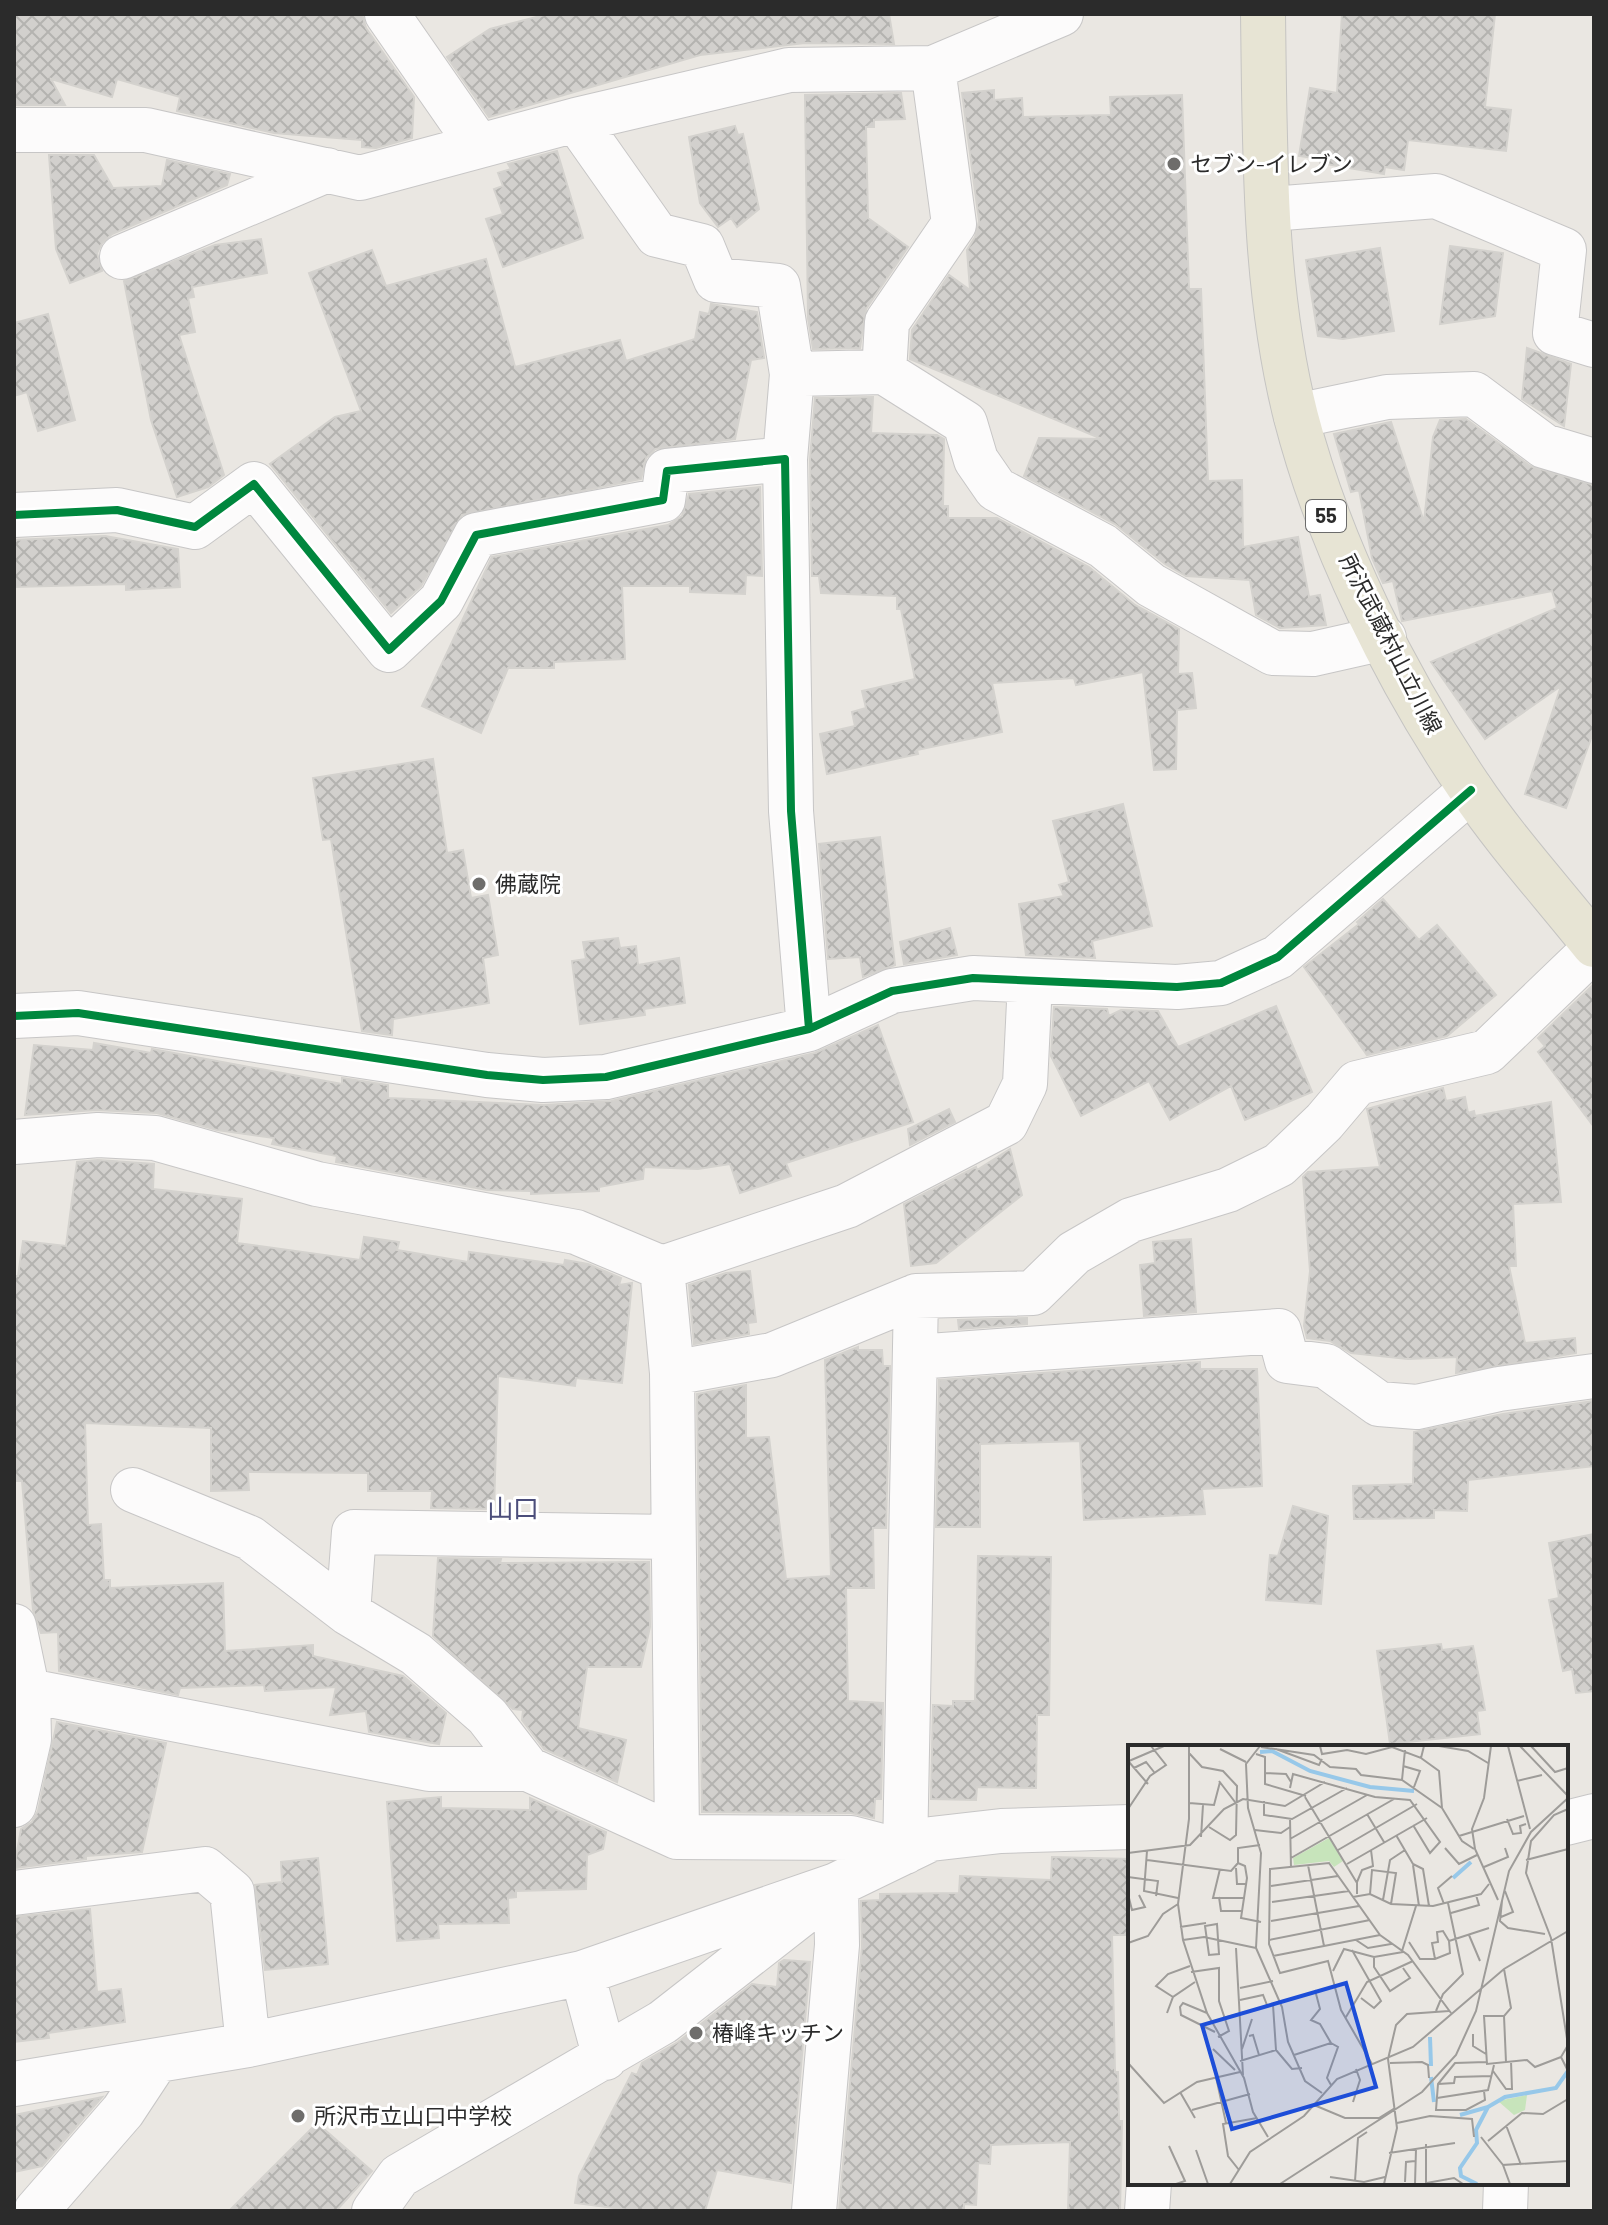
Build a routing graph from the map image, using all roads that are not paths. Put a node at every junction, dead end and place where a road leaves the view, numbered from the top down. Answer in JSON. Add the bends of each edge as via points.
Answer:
{"nodes":[{"id":1,"x":387,"y":14,"type":"edge"},
{"id":2,"x":1061,"y":14,"type":"edge"},
{"id":3,"x":1263,"y":14,"type":"edge"},
{"id":4,"x":933,"y":68,"type":"junction"},
{"id":5,"x":576,"y":120,"type":"junction"},
{"id":6,"x":14,"y":130,"type":"edge"},
{"id":7,"x":478,"y":145,"type":"junction"},
{"id":8,"x":327,"y":170,"type":"junction"},
{"id":9,"x":1270,"y":209,"type":"junction"},
{"id":10,"x":122,"y":257,"type":"dead end"},
{"id":11,"x":1594,"y":345,"type":"edge"},
{"id":12,"x":884,"y":372,"type":"junction"},
{"id":13,"x":792,"y":374,"type":"junction"},
{"id":14,"x":1296,"y":416,"type":"junction"},
{"id":15,"x":785,"y":459,"type":"junction"},
{"id":16,"x":1594,"y":461,"type":"edge"},
{"id":17,"x":14,"y":515,"type":"edge"},
{"id":18,"x":1384,"y":638,"type":"junction"},
{"id":19,"x":1471,"y":790,"type":"junction"},
{"id":20,"x":1594,"y":947,"type":"edge"},
{"id":21,"x":1030,"y":982,"type":"junction"},
{"id":22,"x":14,"y":1016,"type":"edge"},
{"id":23,"x":809,"y":1029,"type":"junction"},
{"id":24,"x":14,"y":1142,"type":"edge"},
{"id":25,"x":662,"y":1268,"type":"junction"},
{"id":26,"x":916,"y":1296,"type":"junction"},
{"id":27,"x":915,"y":1357,"type":"junction"},
{"id":28,"x":672,"y":1373,"type":"junction"},
{"id":29,"x":1594,"y":1376,"type":"edge"},
{"id":30,"x":133,"y":1490,"type":"dead end"},
{"id":31,"x":673,"y":1537,"type":"junction"},
{"id":32,"x":348,"y":1613,"type":"junction"},
{"id":33,"x":14,"y":1626,"type":"edge"},
{"id":34,"x":21,"y":1691,"type":"edge"},
{"id":35,"x":528,"y":1769,"type":"junction"},
{"id":36,"x":14,"y":1805,"type":"edge"},
{"id":37,"x":1594,"y":1816,"type":"edge"},
{"id":38,"x":1568,"y":1822,"type":"edge"},
{"id":39,"x":1128,"y":1827,"type":"edge"},
{"id":40,"x":677,"y":1837,"type":"junction"},
{"id":41,"x":905,"y":1852,"type":"junction"},
{"id":42,"x":836,"y":1885,"type":"junction"},
{"id":43,"x":14,"y":1893,"type":"edge"},
{"id":44,"x":582,"y":1973,"type":"junction"},
{"id":45,"x":248,"y":2045,"type":"junction"},
{"id":46,"x":605,"y":2058,"type":"junction"},
{"id":47,"x":156,"y":2061,"type":"junction"},
{"id":48,"x":14,"y":2084,"type":"edge"},
{"id":49,"x":1149,"y":2185,"type":"edge"},
{"id":50,"x":1506,"y":2185,"type":"edge"},
{"id":51,"x":36,"y":2211,"type":"edge"},
{"id":52,"x":374,"y":2211,"type":"edge"},
{"id":53,"x":814,"y":2211,"type":"edge"},
{"id":54,"x":1147,"y":2211,"type":"edge"},
{"id":55,"x":1505,"y":2211,"type":"edge"}],
"edges":[{"from":1,"to":7,"type":"street"},
{"from":2,"to":4,"type":"street"},
{"from":3,"to":9,"type":"main road","name":"所沢武蔵村山立川線","number":"55"},
{"from":4,"to":5,"type":"street","via":[[789,70]]},
{"from":4,"to":12,"type":"street","via":[[954,224],[887,322]]},
{"from":5,"to":7,"type":"street"},
{"from":5,"to":13,"type":"street","via":[[657,235],[702,246],[716,280],[778,286]]},
{"from":6,"to":8,"type":"street","via":[[146,130]]},
{"from":7,"to":8,"type":"street","via":[[360,178]]},
{"from":8,"to":10,"type":"street"},
{"from":9,"to":11,"type":"street","via":[[1436,196],[1564,250],[1555,333]]},
{"from":9,"to":14,"type":"main road","name":"所沢武蔵村山立川線","number":"55","via":[[1279,328]]},
{"from":12,"to":13,"type":"street"},
{"from":12,"to":18,"type":"street","via":[[965,423],[976,460],[996,489],[1103,546],[1151,585],[1273,653],[1313,654]]},
{"from":13,"to":15,"type":"street"},
{"from":14,"to":16,"type":"street","via":[[1387,397],[1474,394],[1544,446]]},
{"from":14,"to":18,"type":"main road","name":"所沢武蔵村山立川線","number":"55","via":[[1326,515]]},
{"from":15,"to":17,"type":"street","via":[[667,471],[663,500],[476,535],[441,601],[389,650],[254,484],[195,527],[117,510]]},
{"from":15,"to":23,"type":"street","via":[[791,811]]},
{"from":18,"to":19,"type":"main road","name":"所沢武蔵村山立川線","number":"55"},
{"from":19,"to":20,"type":"main road","name":"所沢武蔵村山立川線","number":"55"},
{"from":19,"to":21,"type":"street","via":[[1278,957],[1221,983],[1177,987]]},
{"from":20,"to":26,"type":"street","via":[[1487,1052],[1357,1083],[1279,1165],[1228,1190],[1131,1220],[1074,1253],[1033,1293]]},
{"from":21,"to":23,"type":"street","via":[[973,978],[892,991]]},
{"from":21,"to":25,"type":"street","via":[[1025,1084],[1006,1123],[847,1206]]},
{"from":22,"to":23,"type":"street","via":[[78,1013],[543,1080],[606,1077]]},
{"from":24,"to":25,"type":"street","via":[[98,1135],[155,1138],[317,1184],[576,1232]]},
{"from":25,"to":28,"type":"street"},
{"from":26,"to":27,"type":"street"},
{"from":26,"to":28,"type":"street","via":[[772,1355]]},
{"from":27,"to":29,"type":"street","via":[[1279,1331],[1287,1361],[1326,1366],[1379,1404],[1417,1407]]},
{"from":27,"to":41,"type":"street"},
{"from":28,"to":31,"type":"street"},
{"from":30,"to":32,"type":"street","via":[[250,1538]]},
{"from":31,"to":32,"type":"street","via":[[354,1532]]},
{"from":31,"to":40,"type":"street"},
{"from":32,"to":35,"type":"street","via":[[416,1654],[487,1716]]},
{"from":33,"to":34,"type":"street"},
{"from":34,"to":35,"type":"street","via":[[429,1769]]},
{"from":34,"to":36,"type":"street","via":[[29,1739]]},
{"from":35,"to":40,"type":"street"},
{"from":37,"to":38,"type":"street"},
{"from":39,"to":41,"type":"street","via":[[1001,1831],[931,1839]]},
{"from":40,"to":41,"type":"street","via":[[851,1838]]},
{"from":41,"to":42,"type":"street"},
{"from":42,"to":44,"type":"street"},
{"from":42,"to":46,"type":"street","via":[[724,1977]]},
{"from":42,"to":53,"type":"street","via":[[837,1945]]},
{"from":43,"to":45,"type":"street","via":[[205,1869],[232,1892]]},
{"from":44,"to":45,"type":"street"},
{"from":44,"to":46,"type":"street"},
{"from":45,"to":47,"type":"street"},
{"from":46,"to":52,"type":"street","via":[[399,2176]]},
{"from":47,"to":48,"type":"street"},
{"from":47,"to":51,"type":"street","via":[[123,2111]]},
{"from":49,"to":54,"type":"street"},
{"from":50,"to":55,"type":"street"}]}
